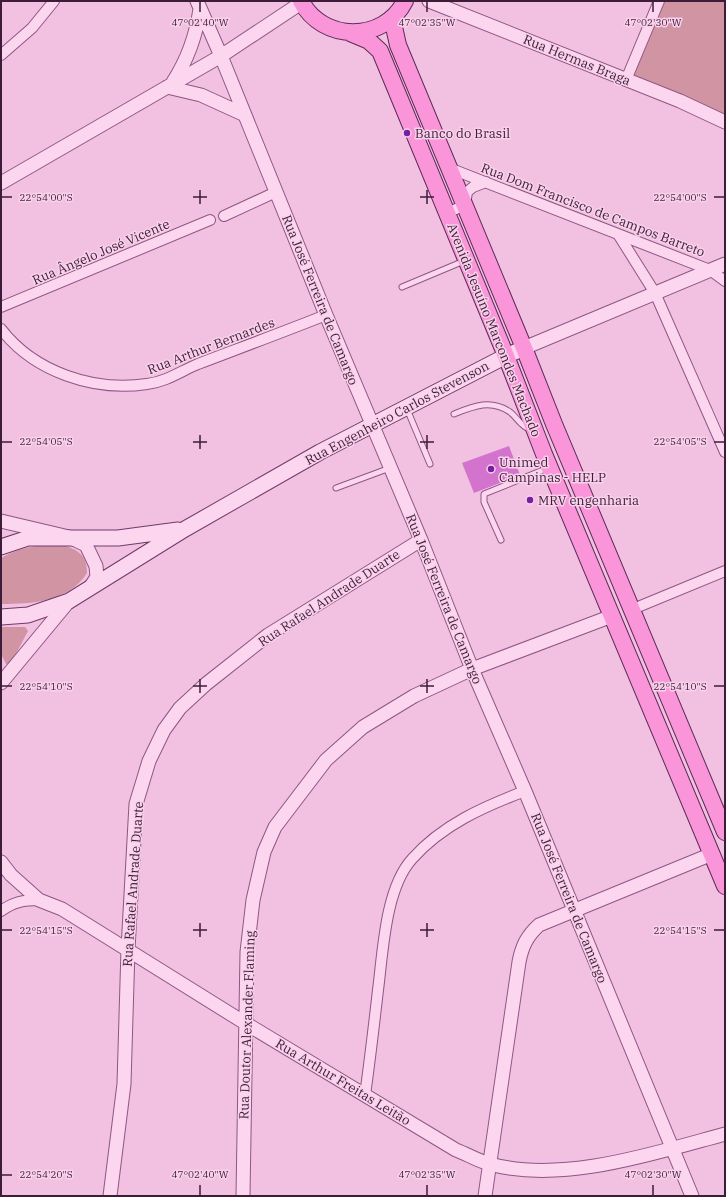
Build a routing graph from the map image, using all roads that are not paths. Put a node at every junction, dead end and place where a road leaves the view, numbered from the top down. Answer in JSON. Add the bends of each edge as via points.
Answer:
{"nodes":[{"id":1,"x":54,"y":1,"type":"edge"},
{"id":2,"x":405,"y":1,"type":"edge"},
{"id":3,"x":429,"y":1,"type":"edge"},
{"id":4,"x":659,"y":1,"type":"edge"},
{"id":5,"x":301,"y":2,"type":"edge"},
{"id":6,"x":199,"y":5,"type":"edge"},
{"id":7,"x":392,"y":18,"type":"junction"},
{"id":8,"x":350,"y":33,"type":"junction"},
{"id":9,"x":1,"y":55,"type":"edge"},
{"id":10,"x":221,"y":56,"type":"junction"},
{"id":11,"x":626,"y":80,"type":"junction"},
{"id":12,"x":169,"y":86,"type":"junction"},
{"id":13,"x":244,"y":115,"type":"junction"},
{"id":14,"x":725,"y":122,"type":"edge"},
{"id":15,"x":449,"y":168,"type":"junction"},
{"id":16,"x":486,"y":182,"type":"junction"},
{"id":17,"x":1,"y":183,"type":"edge"},
{"id":18,"x":276,"y":192,"type":"junction"},
{"id":19,"x":465,"y":205,"type":"junction"},
{"id":20,"x":447,"y":213,"type":"junction"},
{"id":21,"x":224,"y":216,"type":"dead end"},
{"id":22,"x":210,"y":220,"type":"dead end"},
{"id":23,"x":618,"y":234,"type":"junction"},
{"id":24,"x":725,"y":264,"type":"edge"},
{"id":25,"x":470,"y":267,"type":"junction"},
{"id":26,"x":490,"y":267,"type":"junction"},
{"id":27,"x":710,"y":270,"type":"junction"},
{"id":28,"x":725,"y":281,"type":"edge"},
{"id":29,"x":402,"y":287,"type":"dead end"},
{"id":30,"x":656,"y":293,"type":"junction"},
{"id":31,"x":1,"y":307,"type":"edge"},
{"id":32,"x":326,"y":315,"type":"junction"},
{"id":33,"x":1,"y":329,"type":"edge"},
{"id":34,"x":524,"y":348,"type":"junction"},
{"id":35,"x":506,"y":356,"type":"junction"},
{"id":36,"x":407,"y":408,"type":"junction"},
{"id":37,"x":454,"y":414,"type":"dead end"},
{"id":38,"x":554,"y":424,"type":"junction"},
{"id":39,"x":371,"y":426,"type":"junction"},
{"id":40,"x":535,"y":432,"type":"junction"},
{"id":41,"x":725,"y":452,"type":"edge"},
{"id":42,"x":430,"y":464,"type":"dead end"},
{"id":43,"x":550,"y":467,"type":"junction"},
{"id":44,"x":390,"y":468,"type":"junction"},
{"id":45,"x":336,"y":488,"type":"dead end"},
{"id":46,"x":583,"y":493,"type":"junction"},
{"id":47,"x":564,"y":501,"type":"junction"},
{"id":48,"x":1,"y":521,"type":"edge"},
{"id":49,"x":185,"y":529,"type":"junction"},
{"id":50,"x":69,"y":537,"type":"junction"},
{"id":51,"x":421,"y":540,"type":"junction"},
{"id":52,"x":501,"y":540,"type":"dead end"},
{"id":53,"x":1,"y":547,"type":"edge"},
{"id":54,"x":725,"y":571,"type":"edge"},
{"id":55,"x":91,"y":586,"type":"junction"},
{"id":56,"x":69,"y":601,"type":"junction"},
{"id":57,"x":633,"y":609,"type":"junction"},
{"id":58,"x":612,"y":616,"type":"junction"},
{"id":59,"x":1,"y":617,"type":"edge"},
{"id":60,"x":472,"y":669,"type":"junction"},
{"id":61,"x":1,"y":683,"type":"edge"},
{"id":62,"x":668,"y":694,"type":"junction"},
{"id":63,"x":649,"y":703,"type":"junction"},
{"id":64,"x":690,"y":748,"type":"junction"},
{"id":65,"x":672,"y":758,"type":"junction"},
{"id":66,"x":525,"y":791,"type":"junction"},
{"id":67,"x":725,"y":832,"type":"edge"},
{"id":68,"x":712,"y":854,"type":"junction"},
{"id":69,"x":1,"y":862,"type":"edge"},
{"id":70,"x":725,"y":886,"type":"edge"},
{"id":71,"x":39,"y":900,"type":"junction"},
{"id":72,"x":1,"y":911,"type":"edge"},
{"id":73,"x":574,"y":912,"type":"junction"},
{"id":74,"x":128,"y":949,"type":"junction"},
{"id":75,"x":245,"y":1023,"type":"junction"},
{"id":76,"x":365,"y":1095,"type":"junction"},
{"id":77,"x":725,"y":1134,"type":"edge"},
{"id":78,"x":672,"y":1148,"type":"junction"},
{"id":79,"x":489,"y":1164,"type":"junction"},
{"id":80,"x":110,"y":1196,"type":"edge"},
{"id":81,"x":243,"y":1196,"type":"edge"},
{"id":82,"x":485,"y":1196,"type":"edge"},
{"id":83,"x":692,"y":1196,"type":"edge"}],
"edges":[{"from":1,"to":9,"type":"street","via":[[32,28]]},
{"from":2,"to":7,"type":"main road"},
{"from":3,"to":11,"type":"street","name":"Rua Hermas Braga"},
{"from":4,"to":11,"type":"street"},
{"from":5,"to":8,"type":"main road","via":[[319,22],[331,29]]},
{"from":5,"to":10,"type":"street"},
{"from":6,"to":10,"type":"street","name":"Rua José Ferreira de Camargo"},
{"from":6,"to":12,"type":"street","via":[[193,41],[187,58]]},
{"from":7,"to":8,"type":"main road","via":[[379,27],[365,32]]},
{"from":7,"to":15,"type":"main road","name":"Avenida Jesuíno Marcondes Machado","via":[[398,45]]},
{"from":8,"to":20,"type":"main road","name":"Avenida Jesuíno Marcondes Machado","via":[[369,41],[380,51]]},
{"from":10,"to":12,"type":"street"},
{"from":10,"to":13,"type":"street","name":"Rua José Ferreira de Camargo"},
{"from":11,"to":14,"type":"street","name":"Rua Hermas Braga"},
{"from":12,"to":13,"type":"street"},
{"from":12,"to":17,"type":"street"},
{"from":13,"to":18,"type":"street","name":"Rua José Ferreira de Camargo"},
{"from":15,"to":16,"type":"street","name":"Rua Dom Francisco de Campos Barreto"},
{"from":15,"to":19,"type":"main road","name":"Avenida Jesuíno Marcondes Machado"},
{"from":16,"to":19,"type":"street","via":[[467,192]]},
{"from":16,"to":23,"type":"street","name":"Rua Dom Francisco de Campos Barreto"},
{"from":18,"to":21,"type":"street"},
{"from":18,"to":32,"type":"street","name":"Rua José Ferreira de Camargo"},
{"from":19,"to":20,"type":"street"},
{"from":19,"to":26,"type":"main road","name":"Avenida Jesuíno Marcondes Machado"},
{"from":20,"to":25,"type":"main road","name":"Avenida Jesuíno Marcondes Machado"},
{"from":22,"to":31,"type":"street","name":"Rua Ângelo José Vicente"},
{"from":23,"to":27,"type":"street","name":"Rua Dom Francisco de Campos Barreto"},
{"from":23,"to":30,"type":"street"},
{"from":24,"to":27,"type":"street","name":"Rua Engenheiro Carlos Stevenson"},
{"from":25,"to":26,"type":"main road"},
{"from":25,"to":29,"type":"lane"},
{"from":25,"to":35,"type":"main road","name":"Avenida Jesuíno Marcondes Machado"},
{"from":26,"to":34,"type":"main road","name":"Avenida Jesuíno Marcondes Machado"},
{"from":27,"to":28,"type":"street","name":"Rua Dom Francisco de Campos Barreto"},
{"from":27,"to":30,"type":"street","name":"Rua Engenheiro Carlos Stevenson"},
{"from":30,"to":34,"type":"street","name":"Rua Engenheiro Carlos Stevenson"},
{"from":30,"to":41,"type":"street"},
{"from":32,"to":33,"type":"street","name":"Rua Arthur Bernardes","via":[[195,365],[173,377],[148,384],[123,386],[70,378],[26,355]]},
{"from":32,"to":39,"type":"street","name":"Rua José Ferreira de Camargo"},
{"from":34,"to":35,"type":"main road","name":"Rua Engenheiro Carlos Stevenson"},
{"from":34,"to":38,"type":"main road","name":"Avenida Jesuíno Marcondes Machado"},
{"from":35,"to":36,"type":"main road","name":"Rua Engenheiro Carlos Stevenson"},
{"from":35,"to":40,"type":"main road","name":"Avenida Jesuíno Marcondes Machado"},
{"from":36,"to":39,"type":"main road","name":"Rua Engenheiro Carlos Stevenson"},
{"from":36,"to":42,"type":"lane"},
{"from":37,"to":40,"type":"lane","via":[[476,405],[496,406],[511,413],[517,422]]},
{"from":38,"to":40,"type":"main road"},
{"from":38,"to":46,"type":"main road","name":"Avenida Jesuíno Marcondes Machado"},
{"from":39,"to":44,"type":"street","name":"Rua José Ferreira de Camargo"},
{"from":39,"to":49,"type":"main road","name":"Rua Engenheiro Carlos Stevenson"},
{"from":40,"to":43,"type":"main road","name":"Avenida Jesuíno Marcondes Machado"},
{"from":43,"to":47,"type":"main road","name":"Avenida Jesuíno Marcondes Machado"},
{"from":43,"to":52,"type":"lane","via":[[484,494],[484,502]]},
{"from":44,"to":45,"type":"lane"},
{"from":44,"to":51,"type":"street","name":"Rua José Ferreira de Camargo"},
{"from":46,"to":47,"type":"main road"},
{"from":46,"to":57,"type":"main road","name":"Avenida Jesuíno Marcondes Machado"},
{"from":47,"to":58,"type":"main road","name":"Avenida Jesuíno Marcondes Machado"},
{"from":48,"to":50,"type":"street"},
{"from":49,"to":50,"type":"main road","name":"Rua Engenheiro Carlos Stevenson","via":[[118,538]]},
{"from":49,"to":55,"type":"main road","name":"Rua Engenheiro Carlos Stevenson"},
{"from":50,"to":53,"type":"main road","name":"Rua Engenheiro Carlos Stevenson","via":[[28,538]]},
{"from":50,"to":55,"type":"street","via":[[86,545],[93,559],[97,577]]},
{"from":51,"to":60,"type":"street","name":"Rua José Ferreira de Camargo"},
{"from":51,"to":74,"type":"street","name":"Rua Rafael Andrade Duarte","via":[[268,635],[206,684],[180,708],[164,730],[149,761],[136,804]]},
{"from":54,"to":57,"type":"street"},
{"from":55,"to":56,"type":"main road","name":"Rua Engenheiro Carlos Stevenson"},
{"from":56,"to":59,"type":"main road","name":"Rua Engenheiro Carlos Stevenson","via":[[28,615]]},
{"from":56,"to":61,"type":"street"},
{"from":57,"to":62,"type":"main road","name":"Avenida Jesuíno Marcondes Machado"},
{"from":58,"to":60,"type":"street","name":"Rua Doutor Alexander Flaming"},
{"from":58,"to":63,"type":"main road","name":"Avenida Jesuíno Marcondes Machado"},
{"from":60,"to":66,"type":"street","name":"Rua José Ferreira de Camargo"},
{"from":60,"to":75,"type":"street","name":"Rua Doutor Alexander Flaming","via":[[414,696],[363,727],[326,760],[274,826],[264,852],[253,900],[247,952]]},
{"from":62,"to":63,"type":"main road"},
{"from":62,"to":64,"type":"main road","name":"Avenida Jesuíno Marcondes Machado"},
{"from":63,"to":65,"type":"main road","name":"Avenida Jesuíno Marcondes Machado"},
{"from":64,"to":65,"type":"main road"},
{"from":64,"to":67,"type":"main road","name":"Avenida Jesuíno Marcondes Machado"},
{"from":65,"to":68,"type":"main road","name":"Avenida Jesuíno Marcondes Machado"},
{"from":66,"to":73,"type":"street","name":"Rua José Ferreira de Camargo"},
{"from":66,"to":76,"type":"street","via":[[459,820],[430,841],[410,860],[395,889],[387,921]]},
{"from":68,"to":70,"type":"main road","name":"Avenida Jesuíno Marcondes Machado"},
{"from":68,"to":73,"type":"street"},
{"from":69,"to":71,"type":"street","name":"Rua Arthur Freitas Leitão","via":[[11,875]]},
{"from":71,"to":72,"type":"street","via":[[25,900]]},
{"from":71,"to":74,"type":"street","name":"Rua Arthur Freitas Leitão","via":[[62,909]]},
{"from":73,"to":78,"type":"street","name":"Rua José Ferreira de Camargo"},
{"from":73,"to":79,"type":"street","via":[[539,925],[522,948]]},
{"from":74,"to":75,"type":"street","name":"Rua Arthur Freitas Leitão"},
{"from":74,"to":80,"type":"street","name":"Rua Rafael Andrade Duarte","via":[[124,1084]]},
{"from":75,"to":76,"type":"street","name":"Rua Arthur Freitas Leitão"},
{"from":75,"to":81,"type":"street","name":"Rua Doutor Alexander Flaming"},
{"from":76,"to":79,"type":"street","name":"Rua Arthur Freitas Leitão","via":[[456,1150]]},
{"from":77,"to":78,"type":"street","name":"Rua Arthur Freitas Leitão"},
{"from":78,"to":79,"type":"street","name":"Rua Arthur Freitas Leitão","via":[[575,1169],[548,1172]]},
{"from":78,"to":83,"type":"street","name":"Rua José Ferreira de Camargo"},
{"from":79,"to":82,"type":"street"}]}
